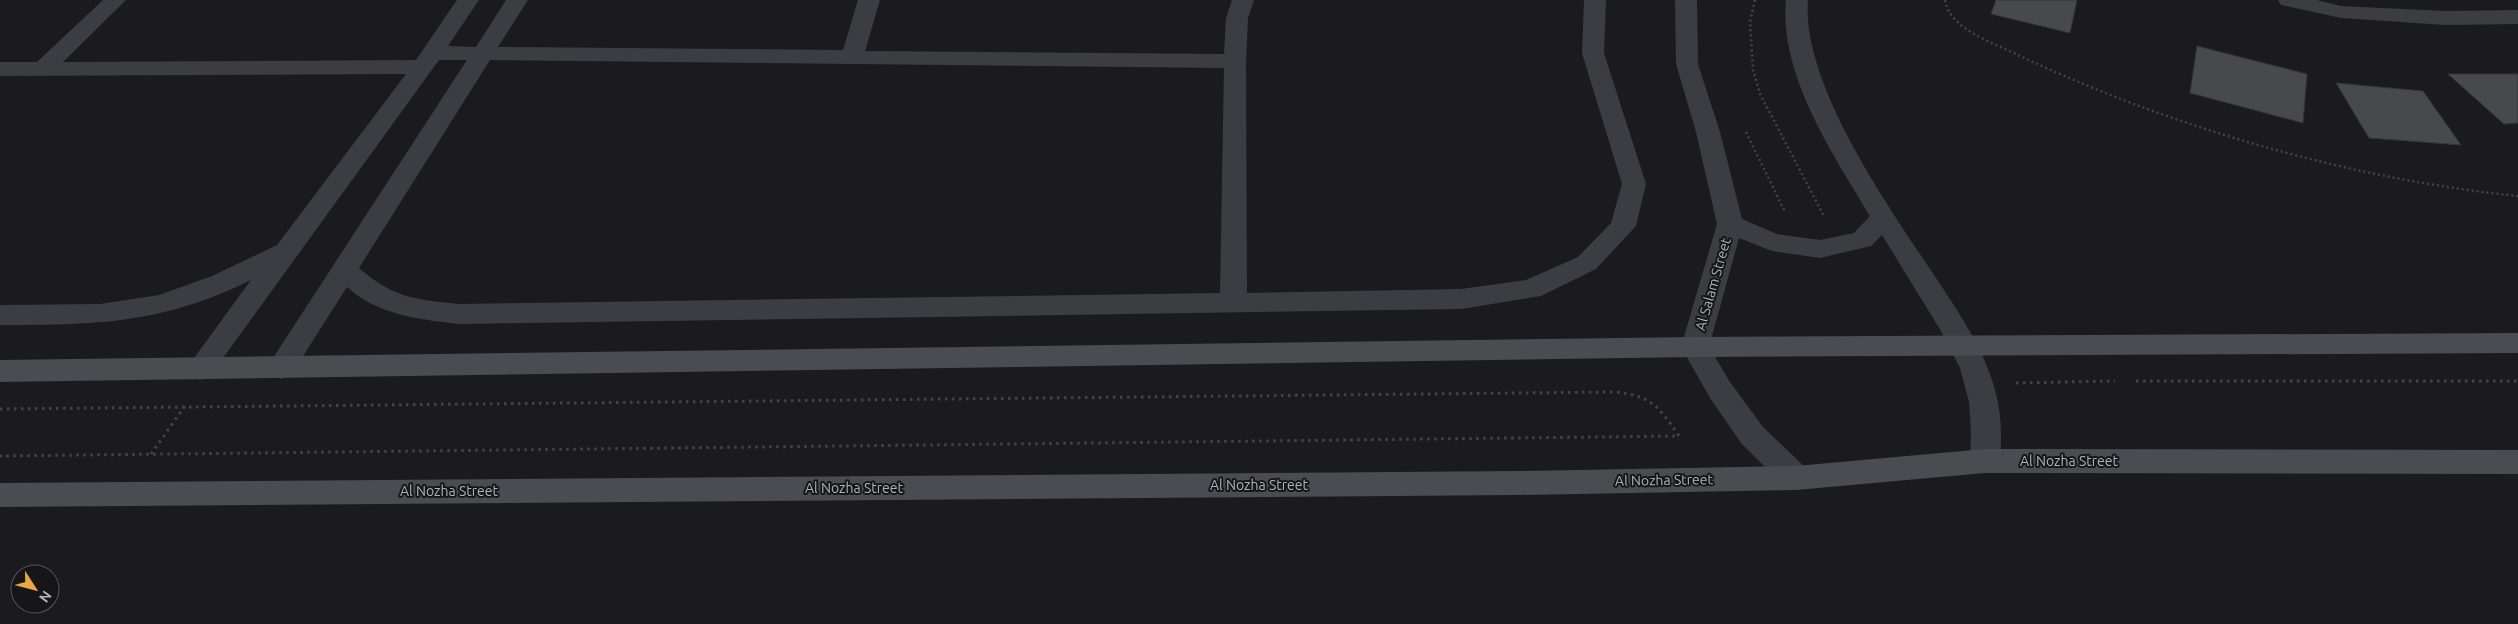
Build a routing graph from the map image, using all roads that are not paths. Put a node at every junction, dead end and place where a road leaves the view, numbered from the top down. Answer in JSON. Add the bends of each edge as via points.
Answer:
{"nodes":[{"id":1,"x":115,"y":0,"type":"edge"},
{"id":2,"x":468,"y":0,"type":"edge"},
{"id":3,"x":517,"y":0,"type":"edge"},
{"id":4,"x":869,"y":0,"type":"edge"},
{"id":5,"x":1243,"y":0,"type":"edge"},
{"id":6,"x":1595,"y":0,"type":"edge"},
{"id":7,"x":1686,"y":0,"type":"edge"},
{"id":8,"x":1797,"y":0,"type":"edge"},
{"id":9,"x":2289,"y":0,"type":"edge"},
{"id":10,"x":2518,"y":17,"type":"edge"},
{"id":11,"x":483,"y":54,"type":"junction"},
{"id":12,"x":852,"y":57,"type":"junction"},
{"id":13,"x":428,"y":60,"type":"junction"},
{"id":14,"x":1235,"y":61,"type":"junction"},
{"id":15,"x":0,"y":69,"type":"edge"},
{"id":16,"x":43,"y":69,"type":"junction"},
{"id":17,"x":1884,"y":217,"type":"junction"},
{"id":18,"x":1730,"y":224,"type":"junction"},
{"id":19,"x":287,"y":250,"type":"junction"},
{"id":20,"x":344,"y":269,"type":"junction"},
{"id":21,"x":1233,"y":301,"type":"junction"},
{"id":22,"x":0,"y":315,"type":"edge"},
{"id":23,"x":2518,"y":343,"type":"edge"},
{"id":24,"x":1963,"y":344,"type":"junction"},
{"id":25,"x":1695,"y":347,"type":"junction"},
{"id":26,"x":281,"y":368,"type":"junction"},
{"id":27,"x":205,"y":369,"type":"junction"},
{"id":28,"x":0,"y":371,"type":"edge"},
{"id":29,"x":1985,"y":461,"type":"junction"},
{"id":30,"x":2518,"y":462,"type":"edge"},
{"id":31,"x":1796,"y":478,"type":"junction"},
{"id":32,"x":0,"y":495,"type":"edge"}],
"edges":[{"from":1,"to":16,"type":"street"},
{"from":2,"to":13,"type":"street"},
{"from":3,"to":11,"type":"street"},
{"from":4,"to":12,"type":"street"},
{"from":5,"to":14,"type":"street","via":[[1237,18]]},
{"from":6,"to":21,"type":"street","via":[[1593,53],[1634,184],[1623,226],[1587,263],[1531,289],[1461,299]]},
{"from":7,"to":18,"type":"street","name":"Al Salam Street","via":[[1687,64],[1708,132]]},
{"from":8,"to":17,"type":"street","via":[[1795,14],[1805,72]]},
{"from":9,"to":10,"type":"street","via":[[2341,12],[2445,18]]},
{"from":11,"to":12,"type":"street"},
{"from":11,"to":13,"type":"street"},
{"from":11,"to":20,"type":"street"},
{"from":12,"to":14,"type":"street"},
{"from":13,"to":16,"type":"street"},
{"from":13,"to":19,"type":"street"},
{"from":14,"to":21,"type":"street"},
{"from":15,"to":16,"type":"street"},
{"from":17,"to":18,"type":"street","via":[[1862,240],[1820,249],[1772,242]]},
{"from":17,"to":24,"type":"street"},
{"from":18,"to":25,"type":"street","name":"Al Salam Street"},
{"from":19,"to":22,"type":"street","via":[[227,282],[159,305],[91,315]]},
{"from":19,"to":27,"type":"street"},
{"from":20,"to":21,"type":"street","via":[[370,292],[408,308],[458,314]]},
{"from":20,"to":26,"type":"street"},
{"from":23,"to":24,"type":"main road"},
{"from":24,"to":25,"type":"main road"},
{"from":24,"to":29,"type":"street","via":[[1980,382],[1988,422]]},
{"from":25,"to":26,"type":"main road"},
{"from":25,"to":31,"type":"street","name":"Al Salam Street","via":[[1752,435]]},
{"from":26,"to":27,"type":"main road"},
{"from":27,"to":28,"type":"main road"},
{"from":29,"to":30,"type":"main road","name":"Al Nozha Street"},
{"from":29,"to":31,"type":"main road","name":"Al Nozha Street"},
{"from":31,"to":32,"type":"main road","name":"Al Nozha Street"}]}
